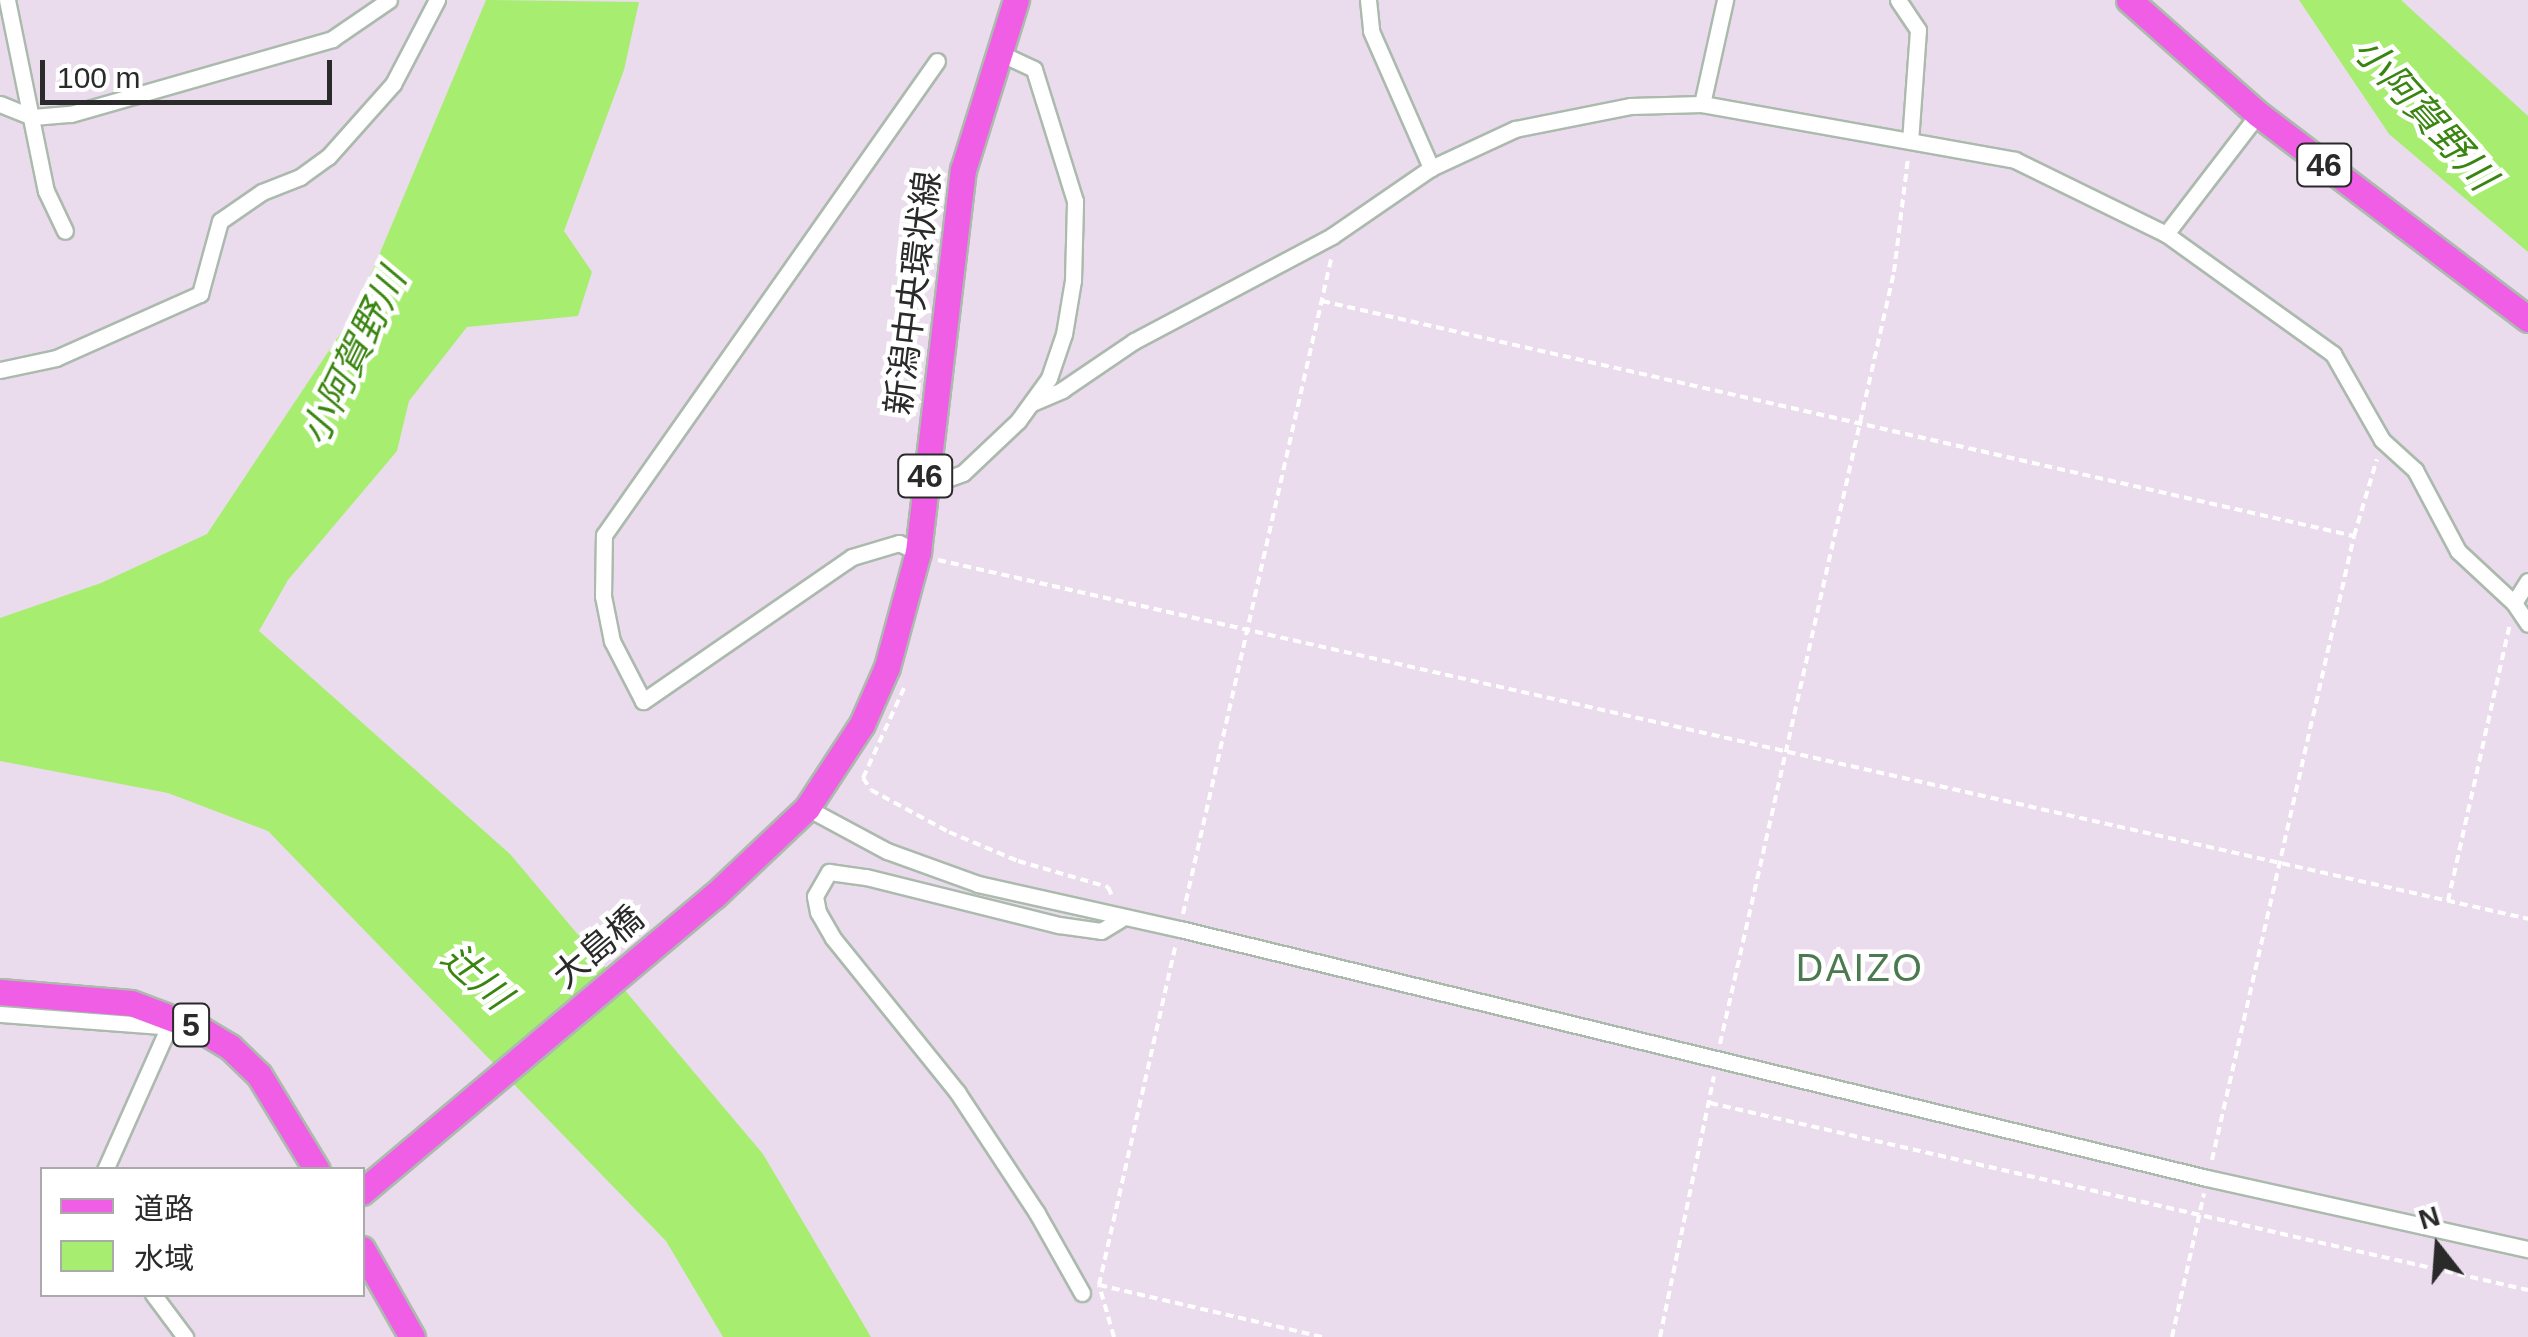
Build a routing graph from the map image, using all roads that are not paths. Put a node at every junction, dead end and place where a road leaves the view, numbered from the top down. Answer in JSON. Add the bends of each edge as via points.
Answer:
{"nodes":[{"id":1,"x":6,"y":0,"type":"edge"},
{"id":2,"x":388,"y":0,"type":"edge"},
{"id":3,"x":437,"y":0,"type":"edge"},
{"id":4,"x":1016,"y":0,"type":"edge"},
{"id":5,"x":1368,"y":0,"type":"edge"},
{"id":6,"x":1725,"y":0,"type":"edge"},
{"id":7,"x":1898,"y":0,"type":"edge"},
{"id":8,"x":2129,"y":0,"type":"edge"},
{"id":9,"x":998,"y":53,"type":"junction"},
{"id":10,"x":937,"y":61,"type":"dead end"},
{"id":11,"x":0,"y":104,"type":"edge"},
{"id":12,"x":1702,"y":104,"type":"junction"},
{"id":13,"x":2258,"y":114,"type":"junction"},
{"id":14,"x":33,"y":116,"type":"junction"},
{"id":15,"x":1910,"y":141,"type":"junction"},
{"id":16,"x":1430,"y":168,"type":"junction"},
{"id":17,"x":65,"y":231,"type":"dead end"},
{"id":18,"x":2166,"y":234,"type":"junction"},
{"id":19,"x":2528,"y":320,"type":"edge"},
{"id":20,"x":0,"y":370,"type":"edge"},
{"id":21,"x":1032,"y":403,"type":"junction"},
{"id":22,"x":925,"y":477,"type":"junction"},
{"id":23,"x":928,"y":556,"type":"junction"},
{"id":24,"x":2528,"y":581,"type":"edge"},
{"id":25,"x":2514,"y":603,"type":"junction"},
{"id":26,"x":2528,"y":624,"type":"edge"},
{"id":27,"x":807,"y":808,"type":"junction"},
{"id":28,"x":714,"y":896,"type":"joint"},
{"id":29,"x":1121,"y":919,"type":"junction"},
{"id":30,"x":0,"y":992,"type":"edge"},
{"id":31,"x":0,"y":1014,"type":"edge"},
{"id":32,"x":170,"y":1020,"type":"junction"},
{"id":33,"x":106,"y":1167,"type":"edge"},
{"id":34,"x":316,"y":1167,"type":"edge"},
{"id":35,"x":365,"y":1189,"type":"edge"},
{"id":36,"x":2528,"y":1250,"type":"edge"},
{"id":37,"x":365,"y":1254,"type":"edge"},
{"id":38,"x":1082,"y":1293,"type":"dead end"},
{"id":39,"x":155,"y":1297,"type":"edge"},
{"id":40,"x":181,"y":1336,"type":"edge"},
{"id":41,"x":412,"y":1337,"type":"edge"}],
"edges":[{"from":1,"to":14,"type":"street"},
{"from":2,"to":14,"type":"street","via":[[332,39],[71,114]]},
{"from":3,"to":20,"type":"street","via":[[393,84],[328,157],[220,221],[200,294],[56,358]]},
{"from":4,"to":9,"type":"main road","name":"新潟中央環状線","number":"46"},
{"from":5,"to":16,"type":"street","via":[[1371,31]]},
{"from":6,"to":12,"type":"street"},
{"from":7,"to":15,"type":"street","via":[[1918,30]]},
{"from":8,"to":13,"type":"main road","number":"46"},
{"from":9,"to":21,"type":"street","via":[[1034,70],[1075,201],[1064,334],[1050,378]]},
{"from":9,"to":22,"type":"main road","name":"新潟中央環状線","number":"46","via":[[963,170]]},
{"from":10,"to":23,"type":"street","via":[[604,535],[603,596],[612,642],[644,702],[852,557],[899,544]]},
{"from":11,"to":14,"type":"street"},
{"from":12,"to":15,"type":"street"},
{"from":12,"to":16,"type":"street","via":[[1630,106],[1515,129]]},
{"from":13,"to":18,"type":"street"},
{"from":13,"to":19,"type":"main road","number":"46"},
{"from":14,"to":17,"type":"street","via":[[46,191]]},
{"from":15,"to":18,"type":"street","via":[[2015,160]]},
{"from":16,"to":21,"type":"street","via":[[1332,236]]},
{"from":18,"to":25,"type":"street","via":[[2334,354],[2382,440],[2415,470],[2458,551]]},
{"from":21,"to":22,"type":"street","via":[[963,472],[944,480]]},
{"from":22,"to":23,"type":"main road","name":"新潟中央環状線","number":"46"},
{"from":23,"to":27,"type":"main road","name":"新潟中央環状線","number":"46","via":[[862,724]]},
{"from":24,"to":25,"type":"street"},
{"from":25,"to":26,"type":"street"},
{"from":27,"to":28,"type":"main road","name":"新潟中央環状線","number":"46"},
{"from":27,"to":29,"type":"street","via":[[887,851],[978,884]]},
{"from":28,"to":35,"type":"main road","name":"大島橋","number":"46"},
{"from":29,"to":36,"type":"street","via":[[2206,1181]]},
{"from":29,"to":38,"type":"street","via":[[1101,931],[1059,925],[829,872],[815,896],[833,938],[958,1093]]},
{"from":30,"to":32,"type":"main road","number":"5","via":[[131,1003]]},
{"from":31,"to":32,"type":"street"},
{"from":32,"to":33,"type":"street"},
{"from":32,"to":34,"type":"main road","number":"5","via":[[200,1029],[245,1060]]},
{"from":37,"to":41,"type":"main road"},
{"from":39,"to":40,"type":"street"}]}
